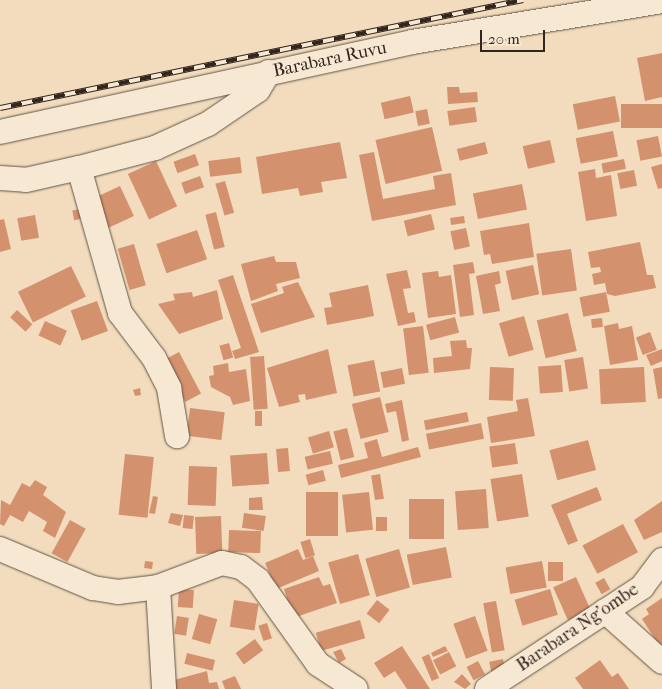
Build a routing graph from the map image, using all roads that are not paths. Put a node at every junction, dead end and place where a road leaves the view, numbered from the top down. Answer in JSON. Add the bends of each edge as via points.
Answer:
{"nodes":[{"id":1,"x":662,"y":0,"type":"edge"},
{"id":2,"x":269,"y":72,"type":"junction"},
{"id":3,"x":0,"y":132,"type":"edge"},
{"id":4,"x":79,"y":168,"type":"junction"},
{"id":5,"x":0,"y":178,"type":"edge"},
{"id":6,"x":177,"y":436,"type":"dead end"},
{"id":7,"x":0,"y":549,"type":"edge"},
{"id":8,"x":662,"y":560,"type":"edge"},
{"id":9,"x":158,"y":587,"type":"junction"},
{"id":10,"x":605,"y":611,"type":"junction"},
{"id":11,"x":662,"y":662,"type":"edge"},
{"id":12,"x":512,"y":682,"type":"edge"},
{"id":13,"x":164,"y":689,"type":"edge"},
{"id":14,"x":356,"y":689,"type":"edge"},
{"id":15,"x":488,"y":689,"type":"edge"}],
"edges":[{"from":1,"to":2,"type":"street","name":"Barabara Ruvu"},
{"from":2,"to":3,"type":"street","name":"Barabara Ruvu"},
{"from":2,"to":4,"type":"street","via":[[258,90],[208,124],[155,148]]},
{"from":4,"to":5,"type":"street","via":[[26,180]]},
{"from":4,"to":6,"type":"street","via":[[120,313],[154,358],[169,388]]},
{"from":7,"to":9,"type":"street","via":[[94,588],[118,592]]},
{"from":8,"to":10,"type":"street","name":"Barabara Ng'ombe","via":[[642,587]]},
{"from":9,"to":13,"type":"street"},
{"from":9,"to":14,"type":"street","via":[[222,563],[242,567],[258,580],[318,664]]},
{"from":10,"to":11,"type":"street"},
{"from":10,"to":12,"type":"street","name":"Barabara Ng'ombe"},
{"from":12,"to":15,"type":"street","name":"Barabara Ng'ombe"}]}
